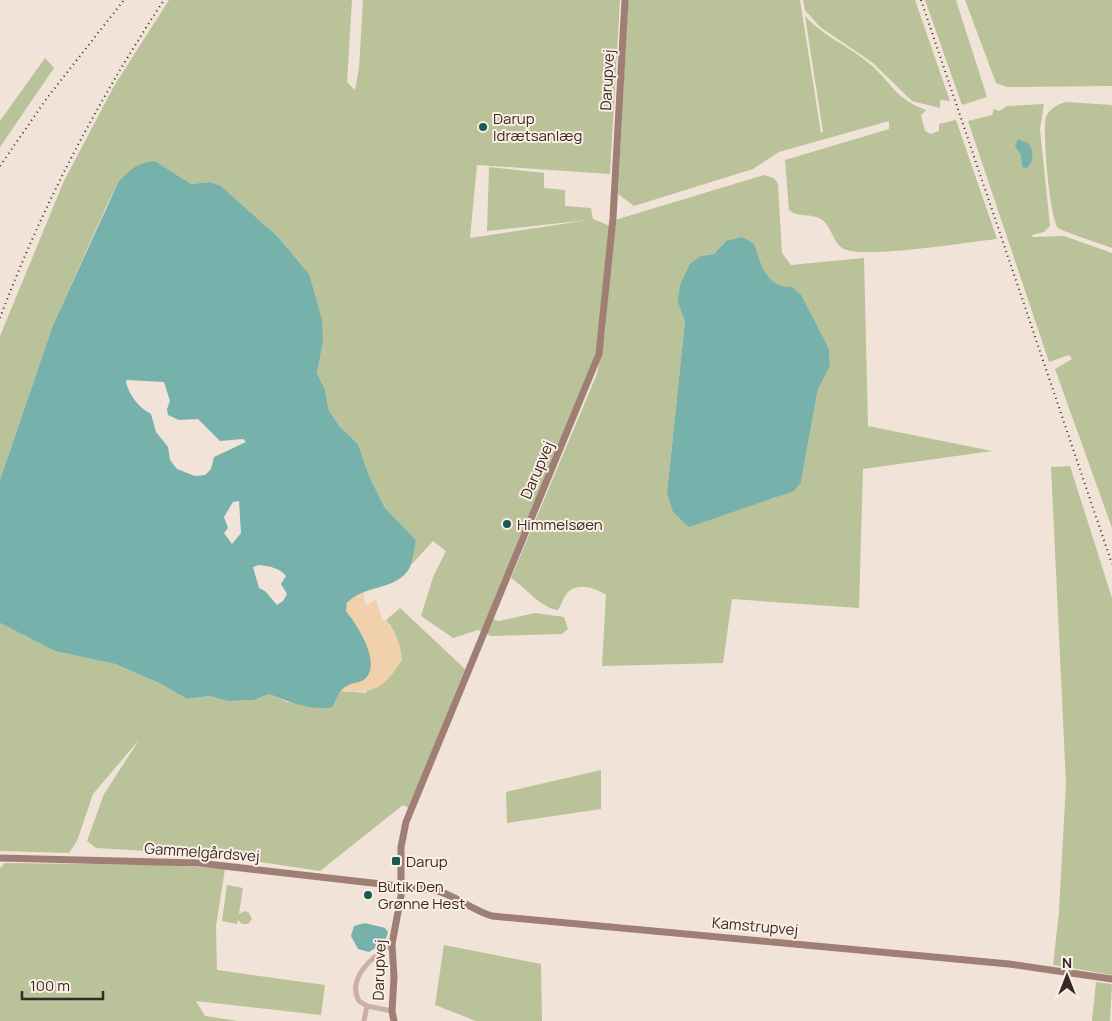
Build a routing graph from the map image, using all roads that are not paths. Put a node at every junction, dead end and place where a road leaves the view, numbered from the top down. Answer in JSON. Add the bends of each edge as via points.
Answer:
{"nodes":[{"id":1,"x":625,"y":0,"type":"edge"},
{"id":2,"x":0,"y":858,"type":"edge"},
{"id":3,"x":400,"y":887,"type":"junction"},
{"id":4,"x":392,"y":944,"type":"junction"},
{"id":5,"x":1112,"y":979,"type":"edge"},
{"id":6,"x":367,"y":1006,"type":"junction"},
{"id":7,"x":392,"y":1011,"type":"junction"},
{"id":8,"x":364,"y":1021,"type":"edge"},
{"id":9,"x":394,"y":1021,"type":"edge"}],
"edges":[{"from":1,"to":3,"type":"street","name":"Darupvej","via":[[613,221],[599,354],[406,822],[401,847]]},
{"from":2,"to":3,"type":"street","name":"Gammelgårdsvej","via":[[198,863]]},
{"from":3,"to":4,"type":"street","name":"Darupvej"},
{"from":3,"to":5,"type":"street","name":"Kamstrupvej","via":[[447,893],[492,916],[1009,964]]},
{"from":4,"to":6,"type":"street","via":[[371,958],[358,979],[356,997]]},
{"from":4,"to":7,"type":"street","name":"Darupvej"},
{"from":6,"to":7,"type":"street"},
{"from":6,"to":8,"type":"street"},
{"from":7,"to":9,"type":"street","name":"Darupvej"}]}
